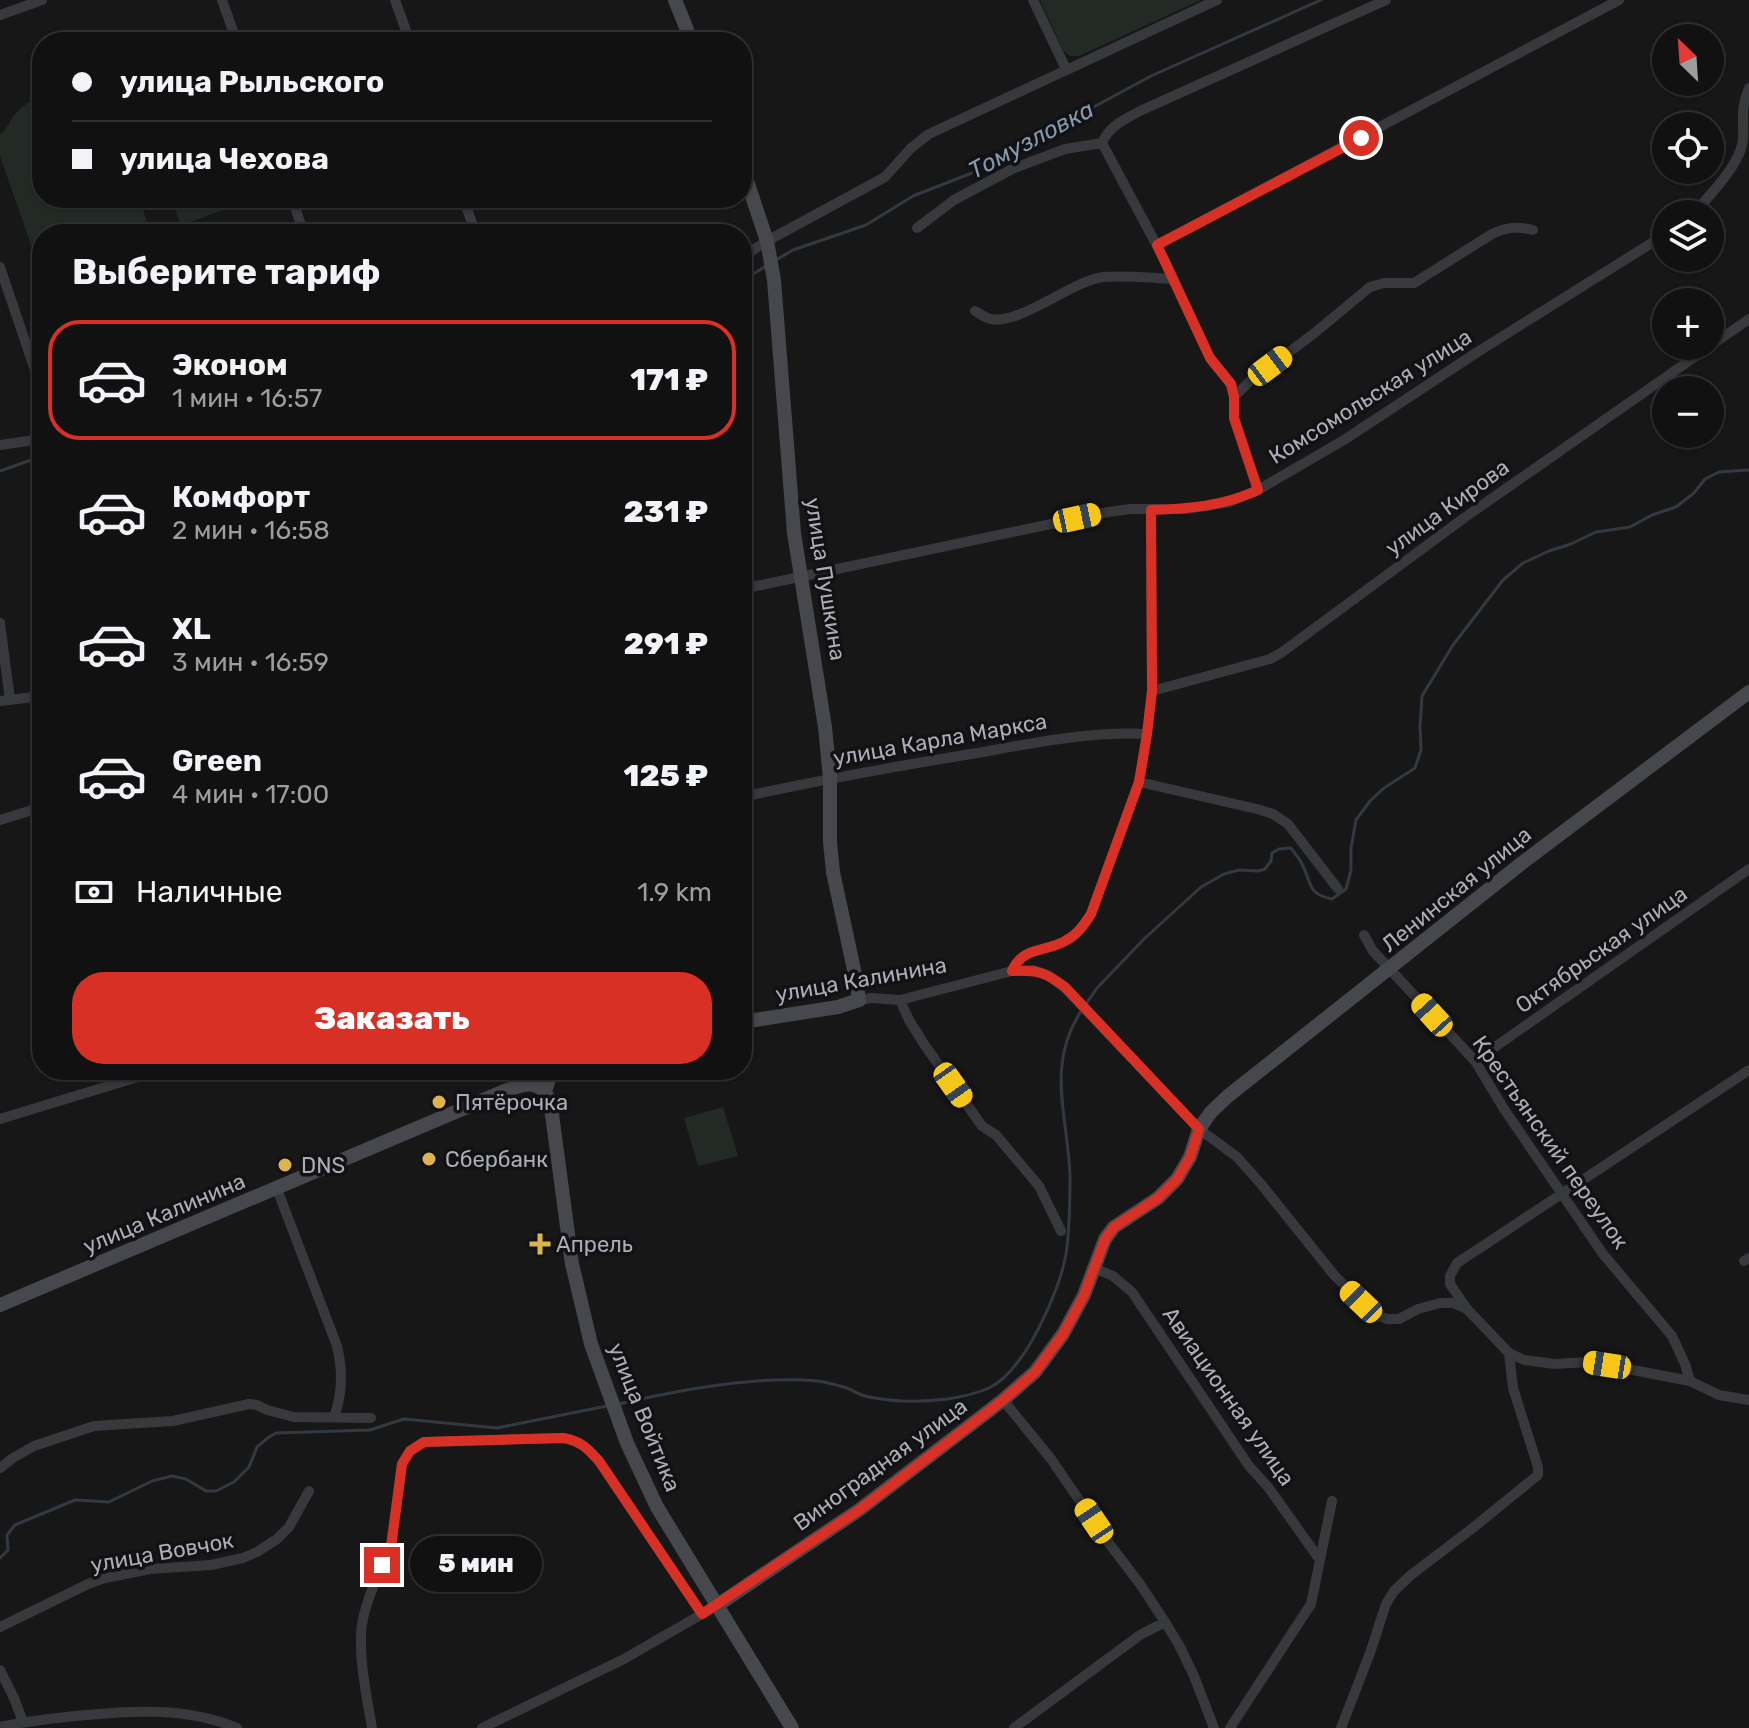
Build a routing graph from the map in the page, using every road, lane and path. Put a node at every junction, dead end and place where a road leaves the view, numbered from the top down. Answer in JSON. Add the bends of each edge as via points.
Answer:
{"nodes":[{"id":1,"x":42,"y":0,"type":"edge"},
{"id":2,"x":222,"y":0,"type":"edge"},
{"id":3,"x":395,"y":0,"type":"edge"},
{"id":4,"x":675,"y":0,"type":"edge"},
{"id":5,"x":1033,"y":0,"type":"edge"},
{"id":6,"x":1217,"y":0,"type":"edge"},
{"id":7,"x":1386,"y":0,"type":"edge"},
{"id":8,"x":1619,"y":0,"type":"edge"},
{"id":9,"x":0,"y":15,"type":"edge"},
{"id":10,"x":233,"y":32,"type":"edge"},
{"id":11,"x":406,"y":32,"type":"edge"},
{"id":12,"x":688,"y":32,"type":"edge"},
{"id":13,"x":1066,"y":69,"type":"junction"},
{"id":14,"x":1749,"y":88,"type":"edge"},
{"id":15,"x":1746,"y":130,"type":"edge"},
{"id":16,"x":1102,"y":143,"type":"junction"},
{"id":17,"x":752,"y":196,"type":"edge"},
{"id":18,"x":1706,"y":200,"type":"edge"},
{"id":19,"x":917,"y":228,"type":"dead end"},
{"id":20,"x":1533,"y":230,"type":"dead end"},
{"id":21,"x":768,"y":244,"type":"junction"},
{"id":22,"x":1157,"y":245,"type":"junction"},
{"id":23,"x":1652,"y":245,"type":"edge"},
{"id":24,"x":752,"y":252,"type":"edge"},
{"id":25,"x":0,"y":267,"type":"edge"},
{"id":26,"x":1173,"y":279,"type":"junction"},
{"id":27,"x":975,"y":311,"type":"dead end"},
{"id":28,"x":1749,"y":319,"type":"edge"},
{"id":29,"x":32,"y":361,"type":"edge"},
{"id":30,"x":1234,"y":397,"type":"junction"},
{"id":31,"x":32,"y":440,"type":"edge"},
{"id":32,"x":0,"y":445,"type":"edge"},
{"id":33,"x":1258,"y":490,"type":"junction"},
{"id":34,"x":1151,"y":510,"type":"junction"},
{"id":35,"x":801,"y":576,"type":"junction"},
{"id":36,"x":752,"y":587,"type":"edge"},
{"id":37,"x":0,"y":623,"type":"edge"},
{"id":38,"x":1152,"y":691,"type":"junction"},
{"id":39,"x":1749,"y":692,"type":"edge"},
{"id":40,"x":32,"y":697,"type":"edge"},
{"id":41,"x":5,"y":701,"type":"edge"},
{"id":42,"x":1147,"y":734,"type":"junction"},
{"id":43,"x":830,"y":778,"type":"junction"},
{"id":44,"x":1139,"y":782,"type":"junction"},
{"id":45,"x":752,"y":795,"type":"edge"},
{"id":46,"x":32,"y":810,"type":"edge"},
{"id":47,"x":0,"y":820,"type":"edge"},
{"id":48,"x":1749,"y":869,"type":"edge"},
{"id":49,"x":1338,"y":889,"type":"dead end"},
{"id":50,"x":1364,"y":935,"type":"dead end"},
{"id":51,"x":1390,"y":969,"type":"junction"},
{"id":52,"x":1012,"y":971,"type":"junction"},
{"id":53,"x":859,"y":1000,"type":"junction"},
{"id":54,"x":900,"y":1000,"type":"junction"},
{"id":55,"x":752,"y":1020,"type":"edge"},
{"id":56,"x":1475,"y":1061,"type":"junction"},
{"id":57,"x":1749,"y":1070,"type":"edge"},
{"id":58,"x":128,"y":1080,"type":"edge"},
{"id":59,"x":549,"y":1080,"type":"edge"},
{"id":60,"x":545,"y":1091,"type":"junction"},
{"id":61,"x":0,"y":1119,"type":"edge"},
{"id":62,"x":1199,"y":1129,"type":"junction"},
{"id":63,"x":277,"y":1189,"type":"junction"},
{"id":64,"x":1562,"y":1194,"type":"junction"},
{"id":65,"x":1061,"y":1231,"type":"dead end"},
{"id":66,"x":1094,"y":1268,"type":"junction"},
{"id":67,"x":0,"y":1305,"type":"edge"},
{"id":68,"x":1467,"y":1309,"type":"junction"},
{"id":69,"x":1509,"y":1353,"type":"junction"},
{"id":70,"x":1690,"y":1381,"type":"junction"},
{"id":71,"x":1003,"y":1400,"type":"junction"},
{"id":72,"x":1749,"y":1400,"type":"edge"},
{"id":73,"x":334,"y":1417,"type":"junction"},
{"id":74,"x":371,"y":1418,"type":"dead end"},
{"id":75,"x":0,"y":1468,"type":"edge"},
{"id":76,"x":309,"y":1491,"type":"dead end"},
{"id":77,"x":1332,"y":1501,"type":"dead end"},
{"id":78,"x":1320,"y":1560,"type":"junction"},
{"id":79,"x":716,"y":1606,"type":"junction"},
{"id":80,"x":702,"y":1614,"type":"junction"},
{"id":81,"x":1165,"y":1622,"type":"junction"},
{"id":82,"x":0,"y":1627,"type":"edge"},
{"id":83,"x":0,"y":1670,"type":"edge"},
{"id":84,"x":23,"y":1722,"type":"junction"},
{"id":85,"x":0,"y":1727,"type":"edge"},
{"id":86,"x":237,"y":1728,"type":"edge"},
{"id":87,"x":372,"y":1728,"type":"edge"},
{"id":88,"x":482,"y":1728,"type":"edge"},
{"id":89,"x":792,"y":1728,"type":"edge"},
{"id":90,"x":1014,"y":1728,"type":"edge"},
{"id":91,"x":1214,"y":1728,"type":"edge"},
{"id":92,"x":1230,"y":1728,"type":"edge"},
{"id":93,"x":1341,"y":1728,"type":"edge"}],
"edges":[{"from":1,"to":9,"type":"street"},
{"from":2,"to":10,"type":"street"},
{"from":3,"to":11,"type":"street"},
{"from":4,"to":12,"type":"main road"},
{"from":5,"to":13,"type":"street"},
{"from":6,"to":13,"type":"street"},
{"from":7,"to":16,"type":"street","via":[[1140,111],[1116,124]]},
{"from":8,"to":22,"type":"street"},
{"from":13,"to":21,"type":"street","via":[[929,134],[885,177]]},
{"from":14,"to":15,"type":"street","via":[[1742,119]]},
{"from":15,"to":18,"type":"street","via":[[1737,157]]},
{"from":16,"to":19,"type":"street","via":[[1065,149],[1012,169],[954,200]]},
{"from":16,"to":22,"type":"street"},
{"from":17,"to":21,"type":"main road","name":"улица Пушкина"},
{"from":20,"to":30,"type":"street","via":[[1506,228],[1414,283],[1370,287]]},
{"from":21,"to":24,"type":"street"},
{"from":21,"to":35,"type":"main road","name":"улица Пушкина"},
{"from":22,"to":26,"type":"street"},
{"from":23,"to":33,"type":"street","name":"Комсомольская улица"},
{"from":25,"to":29,"type":"street"},
{"from":26,"to":27,"type":"street","via":[[1102,277],[998,320]]},
{"from":26,"to":30,"type":"street","via":[[1203,346],[1231,384]]},
{"from":28,"to":38,"type":"street","name":"улица Кирова","via":[[1281,653]]},
{"from":30,"to":33,"type":"street","via":[[1234,418]]},
{"from":31,"to":32,"type":"street"},
{"from":33,"to":34,"type":"street","name":"Комсомольская улица","via":[[1230,502]]},
{"from":34,"to":35,"type":"street","name":"Комсомольская улица","via":[[1108,512]]},
{"from":34,"to":38,"type":"street"},
{"from":35,"to":36,"type":"street","name":"Комсомольская улица"},
{"from":35,"to":43,"type":"main road","name":"улица Пушкина"},
{"from":37,"to":41,"type":"street"},
{"from":38,"to":42,"type":"street"},
{"from":39,"to":51,"type":"main road","name":"Ленинская улица"},
{"from":40,"to":41,"type":"street"},
{"from":42,"to":43,"type":"street","name":"улица Карла Маркса","via":[[1058,739]]},
{"from":42,"to":44,"type":"street"},
{"from":43,"to":45,"type":"street","name":"улица Карла Маркса"},
{"from":43,"to":53,"type":"main road","name":"улица Пушкина","via":[[833,872]]},
{"from":44,"to":49,"type":"street","via":[[1273,814],[1288,824]]},
{"from":44,"to":52,"type":"street","via":[[1081,930],[1024,955]]},
{"from":46,"to":47,"type":"street"},
{"from":48,"to":56,"type":"street","name":"Октябрьская улица"},
{"from":50,"to":51,"type":"street","name":"Крестьянский переулок"},
{"from":51,"to":56,"type":"street","name":"Крестьянский переулок"},
{"from":51,"to":62,"type":"main road","name":"Ленинская улица","via":[[1228,1096]]},
{"from":52,"to":54,"type":"street","name":"улица Калинина"},
{"from":52,"to":62,"type":"street","name":"улица Калинина","via":[[1033,970],[1065,987]]},
{"from":53,"to":54,"type":"street","name":"улица Калинина"},
{"from":53,"to":55,"type":"main road","name":"улица Калинина"},
{"from":54,"to":65,"type":"street","via":[[982,1126],[1039,1186]]},
{"from":56,"to":64,"type":"street","name":"Крестьянский переулок"},
{"from":57,"to":64,"type":"street"},
{"from":58,"to":61,"type":"street"},
{"from":59,"to":60,"type":"main road"},
{"from":60,"to":63,"type":"main road","name":"улица Калинина","via":[[537,1084],[507,1090]]},
{"from":60,"to":79,"type":"main road","name":"улица Войтика","via":[[572,1264],[591,1344],[657,1507]]},
{"from":62,"to":66,"type":"main road","name":"Виноградная улица","via":[[1177,1179],[1114,1227]]},
{"from":62,"to":68,"type":"street","name":"улица Калинина","via":[[1237,1157],[1334,1275],[1374,1314],[1399,1319],[1440,1303]]},
{"from":63,"to":67,"type":"main road","name":"улица Калинина"},
{"from":63,"to":73,"type":"street","via":[[337,1346],[342,1367]]},
{"from":64,"to":68,"type":"street","via":[[1457,1263],[1450,1284]]},
{"from":64,"to":70,"type":"street","name":"Крестьянский переулок","via":[[1603,1254],[1672,1336]]},
{"from":66,"to":71,"type":"main road","name":"Виноградная улица","via":[[1063,1334],[1035,1372]]},
{"from":66,"to":78,"type":"street","name":"Авиационная улица","via":[[1132,1292],[1249,1466]]},
{"from":68,"to":69,"type":"street"},
{"from":69,"to":70,"type":"street","via":[[1540,1363],[1588,1362]]},
{"from":69,"to":93,"type":"street","via":[[1513,1388],[1538,1475],[1394,1591]]},
{"from":70,"to":72,"type":"street","via":[[1719,1395]]},
{"from":71,"to":79,"type":"main road","name":"Виноградная улица","via":[[859,1510]]},
{"from":71,"to":81,"type":"street"},
{"from":73,"to":74,"type":"street"},
{"from":73,"to":75,"type":"street","via":[[294,1417],[249,1404],[173,1421],[94,1426],[34,1446]]},
{"from":76,"to":82,"type":"street","name":"улица Вовчок","via":[[289,1527],[257,1552],[211,1565],[105,1578]]},
{"from":77,"to":78,"type":"street"},
{"from":78,"to":92,"type":"street","via":[[1311,1604]]},
{"from":79,"to":80,"type":"street","name":"Виноградная улица"},
{"from":79,"to":89,"type":"main road","name":"улица Войтика"},
{"from":80,"to":87,"type":"street","via":[[599,1461],[576,1440],[424,1442],[402,1464],[390,1554],[360,1631]]},
{"from":80,"to":88,"type":"street","name":"Виноградная улица","via":[[624,1659]]},
{"from":81,"to":90,"type":"street"},
{"from":81,"to":91,"type":"street"},
{"from":83,"to":84,"type":"street"},
{"from":84,"to":85,"type":"street"},
{"from":84,"to":86,"type":"street","via":[[127,1711],[189,1715]]}]}
